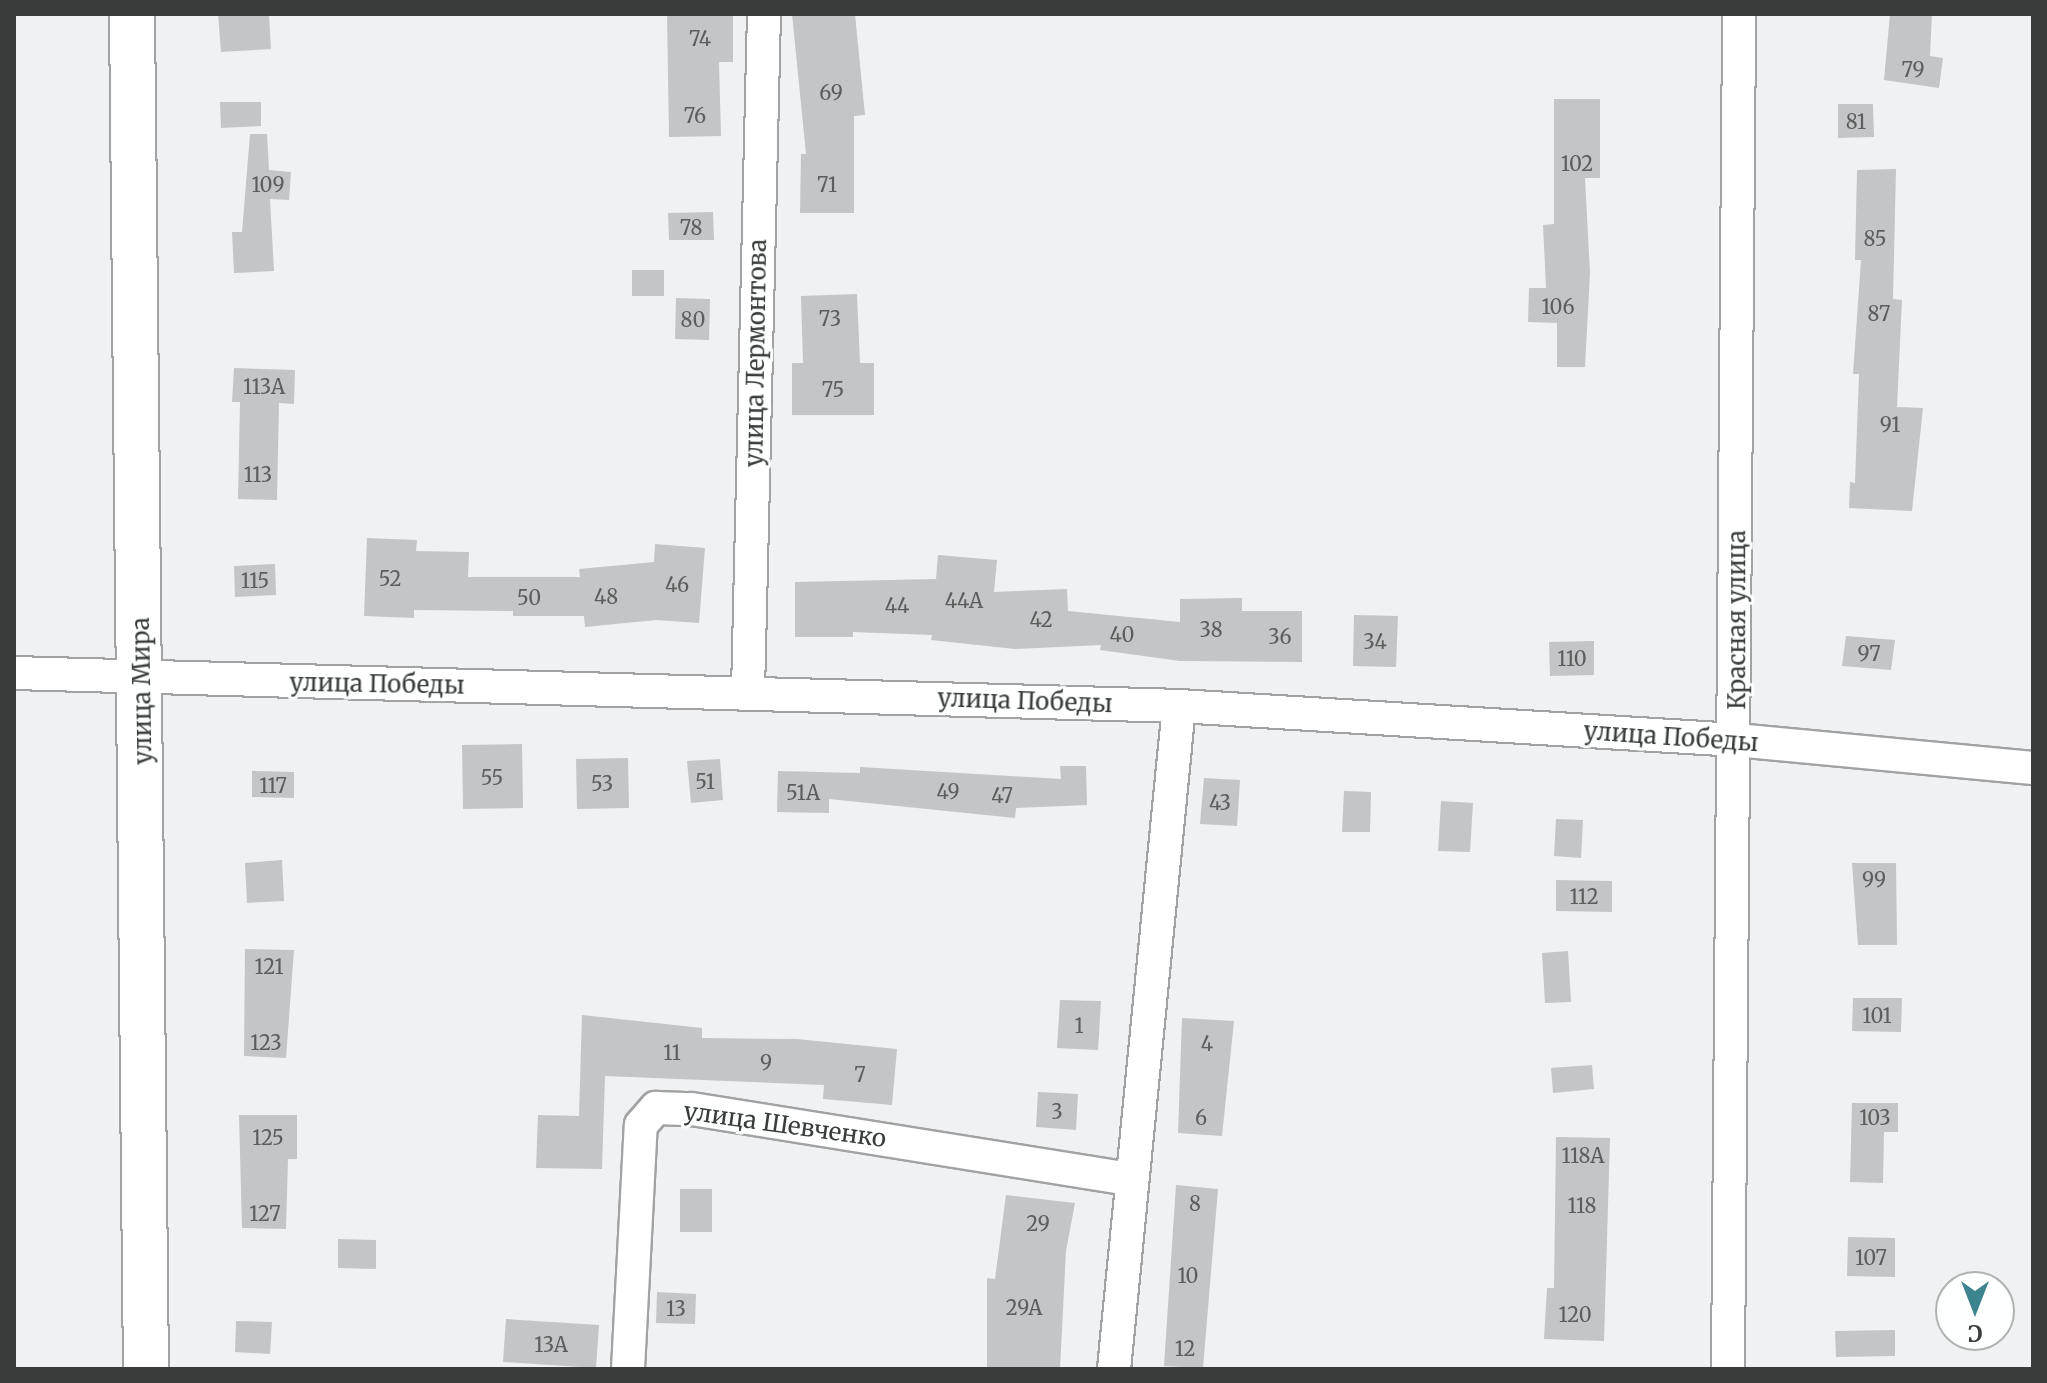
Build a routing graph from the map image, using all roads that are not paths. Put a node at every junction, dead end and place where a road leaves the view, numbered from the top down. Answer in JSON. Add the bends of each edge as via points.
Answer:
{"nodes":[{"id":1,"x":132,"y":14,"type":"edge"},
{"id":2,"x":764,"y":14,"type":"edge"},
{"id":3,"x":1739,"y":14,"type":"edge"},
{"id":4,"x":14,"y":673,"type":"edge"},
{"id":5,"x":142,"y":679,"type":"junction"},
{"id":6,"x":748,"y":692,"type":"junction"},
{"id":7,"x":1179,"y":706,"type":"junction"},
{"id":8,"x":1736,"y":740,"type":"junction"},
{"id":9,"x":2033,"y":768,"type":"edge"},
{"id":10,"x":1131,"y":1179,"type":"junction"},
{"id":11,"x":146,"y":1369,"type":"edge"},
{"id":12,"x":628,"y":1369,"type":"edge"},
{"id":13,"x":1114,"y":1369,"type":"edge"},
{"id":14,"x":1728,"y":1369,"type":"edge"}],
"edges":[{"from":1,"to":5,"type":"main road","name":"улица Мира"},
{"from":2,"to":6,"type":"street","name":"улица Лермонтова"},
{"from":3,"to":8,"type":"street","name":"Красная улица"},
{"from":4,"to":5,"type":"street","name":"улица Победы"},
{"from":5,"to":6,"type":"street","name":"улица Победы"},
{"from":5,"to":11,"type":"main road","name":"улица Мира"},
{"from":6,"to":7,"type":"street","name":"улица Победы"},
{"from":7,"to":8,"type":"street","name":"улица Победы"},
{"from":7,"to":10,"type":"street"},
{"from":8,"to":9,"type":"street","name":"улица Победы"},
{"from":8,"to":14,"type":"street","name":"Красная улица"},
{"from":10,"to":12,"type":"street","name":"улица Шевченко","via":[[692,1109],[656,1108],[641,1125]]},
{"from":10,"to":13,"type":"street"}]}
